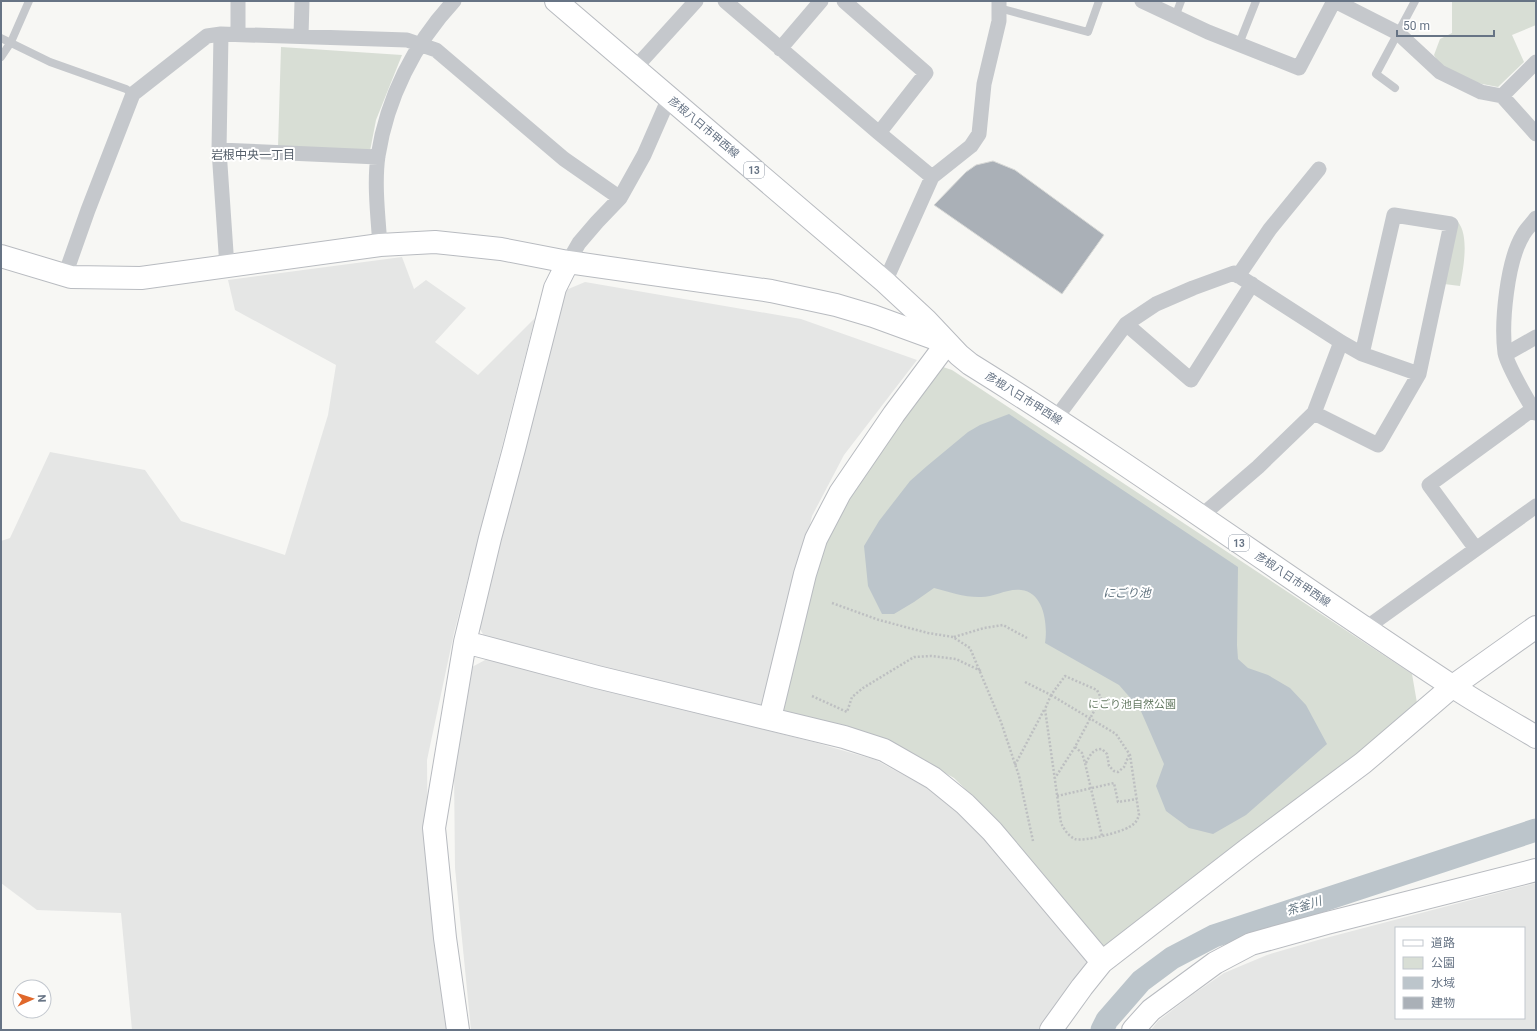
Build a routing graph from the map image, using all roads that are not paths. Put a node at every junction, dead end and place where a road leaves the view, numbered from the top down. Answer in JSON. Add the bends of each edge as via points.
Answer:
{"nodes":[{"id":1,"x":28,"y":1,"type":"edge"},
{"id":2,"x":238,"y":1,"type":"edge"},
{"id":3,"x":302,"y":1,"type":"edge"},
{"id":4,"x":454,"y":1,"type":"edge"},
{"id":5,"x":556,"y":1,"type":"edge"},
{"id":6,"x":696,"y":1,"type":"edge"},
{"id":7,"x":725,"y":1,"type":"edge"},
{"id":8,"x":821,"y":1,"type":"edge"},
{"id":9,"x":844,"y":1,"type":"edge"},
{"id":10,"x":1099,"y":1,"type":"edge"},
{"id":11,"x":1142,"y":1,"type":"edge"},
{"id":12,"x":1181,"y":1,"type":"edge"},
{"id":13,"x":1256,"y":1,"type":"edge"},
{"id":14,"x":1334,"y":1,"type":"edge"},
{"id":15,"x":1414,"y":1,"type":"edge"},
{"id":16,"x":999,"y":4,"type":"edge"},
{"id":17,"x":1175,"y":16,"type":"junction"},
{"id":18,"x":1398,"y":33,"type":"junction"},
{"id":19,"x":221,"y":34,"type":"junction"},
{"id":20,"x":238,"y":34,"type":"junction"},
{"id":21,"x":301,"y":36,"type":"junction"},
{"id":22,"x":1,"y":38,"type":"edge"},
{"id":23,"x":11,"y":42,"type":"junction"},
{"id":24,"x":421,"y":44,"type":"junction"},
{"id":25,"x":1239,"y":44,"type":"junction"},
{"id":26,"x":780,"y":49,"type":"junction"},
{"id":27,"x":1,"y":57,"type":"edge"},
{"id":28,"x":1536,"y":62,"type":"edge"},
{"id":29,"x":635,"y":68,"type":"junction"},
{"id":30,"x":1395,"y":88,"type":"dead end"},
{"id":31,"x":133,"y":94,"type":"junction"},
{"id":32,"x":1502,"y":96,"type":"junction"},
{"id":33,"x":669,"y":98,"type":"junction"},
{"id":34,"x":1535,"y":130,"type":"edge"},
{"id":35,"x":879,"y":133,"type":"junction"},
{"id":36,"x":219,"y":150,"type":"junction"},
{"id":37,"x":378,"y":157,"type":"junction"},
{"id":38,"x":1319,"y":169,"type":"dead end"},
{"id":39,"x":932,"y":177,"type":"junction"},
{"id":40,"x":620,"y":198,"type":"junction"},
{"id":41,"x":1536,"y":218,"type":"edge"},
{"id":42,"x":380,"y":245,"type":"junction"},
{"id":43,"x":1,"y":256,"type":"edge"},
{"id":44,"x":568,"y":262,"type":"junction"},
{"id":45,"x":227,"y":267,"type":"junction"},
{"id":46,"x":65,"y":275,"type":"junction"},
{"id":47,"x":1238,"y":276,"type":"junction"},
{"id":48,"x":885,"y":282,"type":"junction"},
{"id":49,"x":1252,"y":284,"type":"junction"},
{"id":50,"x":1126,"y":324,"type":"junction"},
{"id":51,"x":1536,"y":337,"type":"edge"},
{"id":52,"x":1341,"y":342,"type":"junction"},
{"id":53,"x":947,"y":343,"type":"junction"},
{"id":54,"x":1362,"y":354,"type":"junction"},
{"id":55,"x":1506,"y":354,"type":"junction"},
{"id":56,"x":1420,"y":374,"type":"junction"},
{"id":57,"x":1535,"y":411,"type":"edge"},
{"id":58,"x":1314,"y":413,"type":"junction"},
{"id":59,"x":1056,"y":418,"type":"junction"},
{"id":60,"x":1536,"y":506,"type":"edge"},
{"id":61,"x":1200,"y":517,"type":"junction"},
{"id":62,"x":1476,"y":549,"type":"junction"},
{"id":63,"x":1536,"y":627,"type":"edge"},
{"id":64,"x":1366,"y":628,"type":"junction"},
{"id":65,"x":465,"y":642,"type":"junction"},
{"id":66,"x":1453,"y":686,"type":"junction"},
{"id":67,"x":770,"y":718,"type":"junction"},
{"id":68,"x":1536,"y":737,"type":"edge"},
{"id":69,"x":1536,"y":870,"type":"edge"},
{"id":70,"x":1102,"y":962,"type":"junction"},
{"id":71,"x":458,"y":1030,"type":"edge"},
{"id":72,"x":1051,"y":1030,"type":"edge"},
{"id":73,"x":1133,"y":1030,"type":"edge"}],
"edges":[{"from":1,"to":23,"type":"lane"},
{"from":2,"to":20,"type":"street"},
{"from":3,"to":21,"type":"street"},
{"from":4,"to":24,"type":"street"},
{"from":5,"to":29,"type":"street","name":"彦根八日市甲西線","number":"13"},
{"from":6,"to":29,"type":"street"},
{"from":7,"to":26,"type":"street"},
{"from":8,"to":26,"type":"street"},
{"from":9,"to":35,"type":"street","via":[[926,73]]},
{"from":10,"to":16,"type":"lane","via":[[1088,32]]},
{"from":11,"to":17,"type":"street"},
{"from":12,"to":17,"type":"lane"},
{"from":13,"to":25,"type":"lane"},
{"from":14,"to":18,"type":"street"},
{"from":14,"to":25,"type":"street","via":[[1299,68]]},
{"from":15,"to":18,"type":"lane"},
{"from":16,"to":39,"type":"street","via":[[999,21],[984,84],[979,134],[971,146]]},
{"from":17,"to":25,"type":"street"},
{"from":18,"to":30,"type":"lane","via":[[1376,74]]},
{"from":18,"to":32,"type":"street","via":[[1440,72],[1481,92]]},
{"from":19,"to":20,"type":"street"},
{"from":19,"to":31,"type":"street","via":[[207,36]]},
{"from":19,"to":36,"type":"street"},
{"from":20,"to":21,"type":"street"},
{"from":21,"to":24,"type":"street","via":[[407,40]]},
{"from":22,"to":23,"type":"lane"},
{"from":23,"to":27,"type":"lane"},
{"from":23,"to":31,"type":"lane","via":[[50,62],[126,89]]},
{"from":24,"to":37,"type":"street","via":[[402,77],[390,107]]},
{"from":24,"to":40,"type":"street","via":[[436,50],[564,159]]},
{"from":26,"to":35,"type":"street"},
{"from":28,"to":32,"type":"street"},
{"from":29,"to":33,"type":"street","name":"彦根八日市甲西線","number":"13"},
{"from":31,"to":46,"type":"street"},
{"from":32,"to":34,"type":"street"},
{"from":33,"to":40,"type":"street","via":[[644,154]]},
{"from":33,"to":48,"type":"street","name":"彦根八日市甲西線","number":"13"},
{"from":35,"to":39,"type":"street"},
{"from":36,"to":37,"type":"street"},
{"from":36,"to":45,"type":"street"},
{"from":37,"to":42,"type":"street"},
{"from":38,"to":47,"type":"street","via":[[1270,229]]},
{"from":39,"to":48,"type":"street"},
{"from":40,"to":44,"type":"street","via":[[579,243]]},
{"from":41,"to":55,"type":"street","via":[[1522,236],[1509,277],[1504,327]]},
{"from":42,"to":44,"type":"street","via":[[435,242],[501,249]]},
{"from":42,"to":45,"type":"street"},
{"from":43,"to":46,"type":"street"},
{"from":44,"to":53,"type":"street","via":[[771,291],[873,316]]},
{"from":44,"to":65,"type":"street","via":[[555,288]]},
{"from":45,"to":46,"type":"street","via":[[141,278]]},
{"from":47,"to":49,"type":"street"},
{"from":47,"to":50,"type":"street","via":[[1234,273],[1192,288],[1156,304]]},
{"from":48,"to":53,"type":"street","name":"彦根八日市甲西線","number":"13"},
{"from":49,"to":50,"type":"street","via":[[1191,380]]},
{"from":49,"to":52,"type":"street"},
{"from":50,"to":59,"type":"street"},
{"from":51,"to":55,"type":"street"},
{"from":52,"to":54,"type":"street"},
{"from":52,"to":58,"type":"street"},
{"from":53,"to":59,"type":"street","name":"彦根八日市甲西線","number":"13","via":[[970,364]]},
{"from":53,"to":67,"type":"street","via":[[840,493],[816,539]]},
{"from":54,"to":56,"type":"street"},
{"from":54,"to":56,"type":"street","via":[[1394,215],[1451,224]]},
{"from":55,"to":57,"type":"street"},
{"from":56,"to":58,"type":"street","via":[[1378,444]]},
{"from":57,"to":62,"type":"street","via":[[1429,485]]},
{"from":58,"to":61,"type":"street","via":[[1258,467]]},
{"from":59,"to":61,"type":"street","name":"彦根八日市甲西線","number":"13"},
{"from":60,"to":62,"type":"street"},
{"from":61,"to":64,"type":"street","name":"彦根八日市甲西線","number":"13"},
{"from":62,"to":64,"type":"street"},
{"from":63,"to":66,"type":"street"},
{"from":64,"to":66,"type":"street","name":"彦根八日市甲西線","number":"13"},
{"from":65,"to":67,"type":"street","via":[[597,677]]},
{"from":65,"to":71,"type":"street","via":[[434,828],[445,938]]},
{"from":66,"to":68,"type":"street","name":"彦根八日市甲西線","number":"13"},
{"from":66,"to":70,"type":"street","via":[[1363,763]]},
{"from":67,"to":70,"type":"street","via":[[884,750],[933,778],[965,804],[992,831]]},
{"from":69,"to":73,"type":"street","via":[[1251,944],[1215,963],[1152,1010]]},
{"from":70,"to":72,"type":"street"}]}
